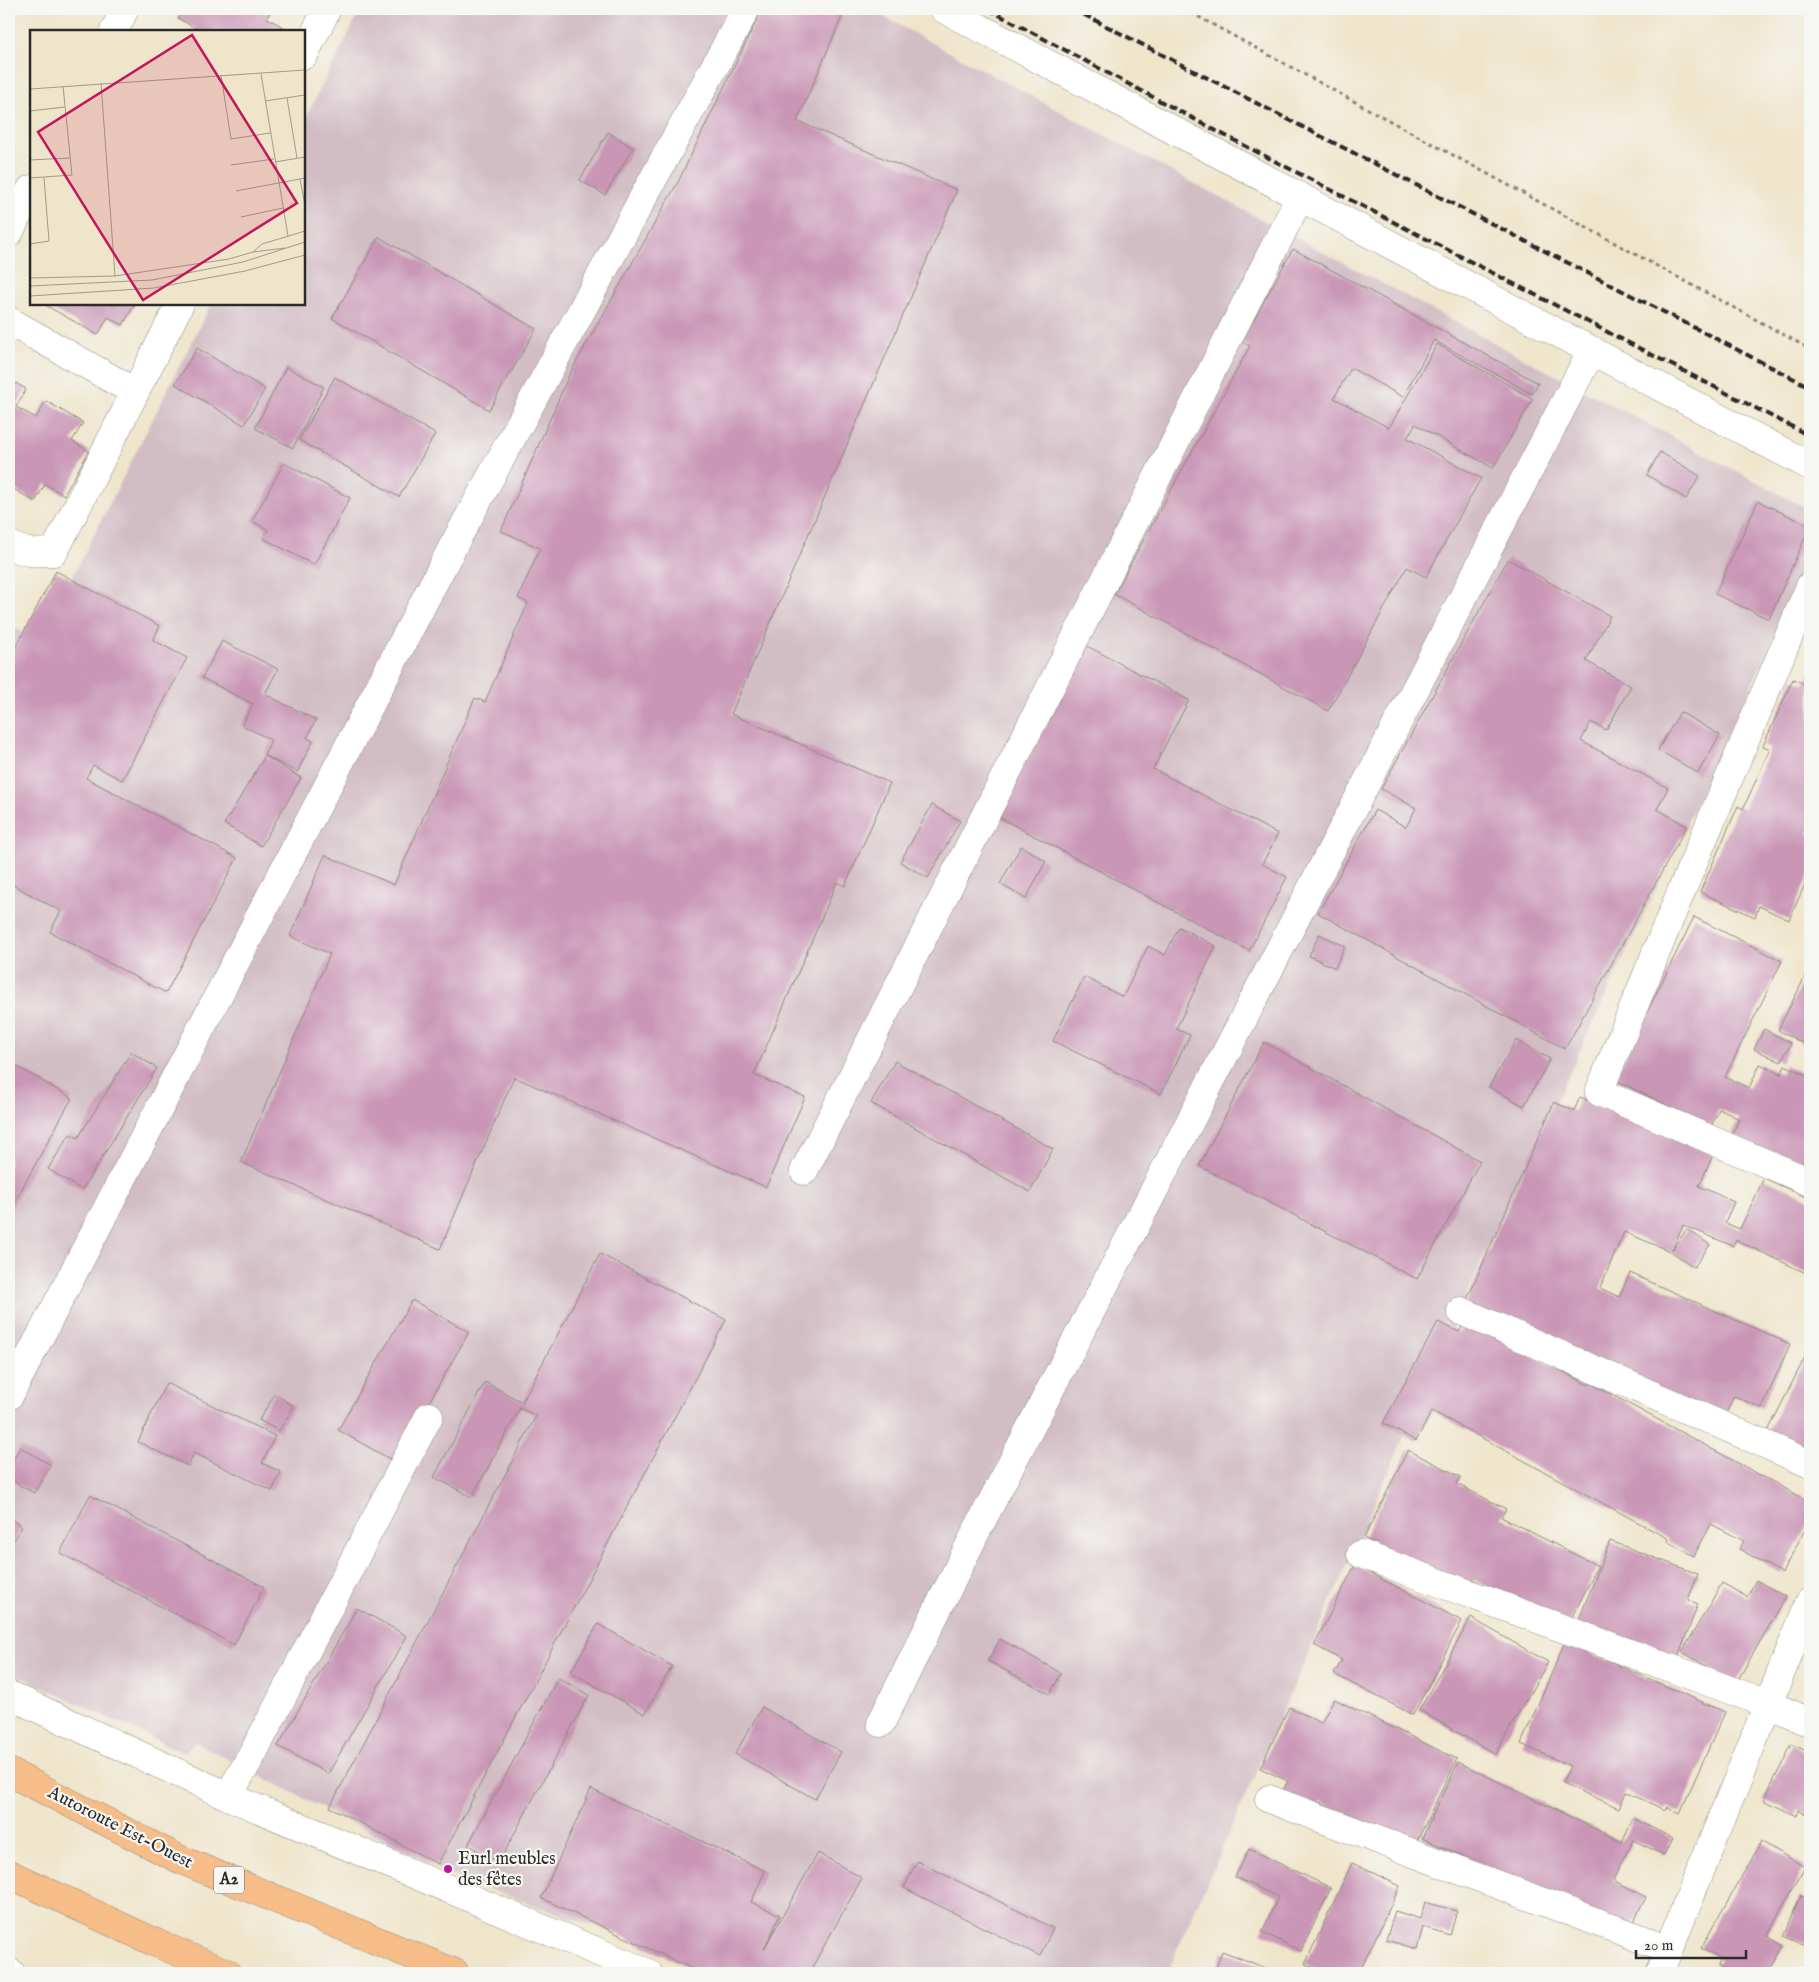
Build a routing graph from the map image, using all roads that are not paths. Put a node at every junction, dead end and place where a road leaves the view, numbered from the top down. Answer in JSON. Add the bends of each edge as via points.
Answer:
{"nodes":[{"id":1,"x":125,"y":9,"type":"edge"},
{"id":2,"x":327,"y":9,"type":"edge"},
{"id":3,"x":746,"y":9,"type":"edge"},
{"id":4,"x":944,"y":9,"type":"edge"},
{"id":5,"x":114,"y":30,"type":"edge"},
{"id":6,"x":305,"y":53,"type":"edge"},
{"id":7,"x":30,"y":191,"type":"edge"},
{"id":8,"x":1300,"y":197,"type":"junction"},
{"id":9,"x":9,"y":233,"type":"edge"},
{"id":10,"x":179,"y":305,"type":"edge"},
{"id":11,"x":9,"y":321,"type":"edge"},
{"id":12,"x":1592,"y":350,"type":"junction"},
{"id":13,"x":135,"y":392,"type":"junction"},
{"id":14,"x":1810,"y":466,"type":"edge"},
{"id":15,"x":9,"y":544,"type":"edge"},
{"id":16,"x":1810,"y":586,"type":"edge"},
{"id":17,"x":804,"y":1171,"type":"dead end"},
{"id":18,"x":1810,"y":1182,"type":"edge"},
{"id":19,"x":1461,"y":1311,"type":"dead end"},
{"id":20,"x":9,"y":1396,"type":"edge"},
{"id":21,"x":429,"y":1416,"type":"dead end"},
{"id":22,"x":1810,"y":1464,"type":"edge"},
{"id":23,"x":1361,"y":1554,"type":"dead end"},
{"id":24,"x":1810,"y":1601,"type":"edge"},
{"id":25,"x":9,"y":1695,"type":"edge"},
{"id":26,"x":1768,"y":1704,"type":"junction"},
{"id":27,"x":1810,"y":1722,"type":"edge"},
{"id":28,"x":882,"y":1724,"type":"dead end"},
{"id":29,"x":9,"y":1772,"type":"edge"},
{"id":30,"x":228,"y":1796,"type":"junction"},
{"id":31,"x":1269,"y":1799,"type":"dead end"},
{"id":32,"x":9,"y":1874,"type":"edge"},
{"id":33,"x":1664,"y":1961,"type":"edge"},
{"id":34,"x":227,"y":1973,"type":"edge"},
{"id":35,"x":455,"y":1973,"type":"edge"},
{"id":36,"x":648,"y":1973,"type":"edge"}],
"edges":[{"from":1,"to":5,"type":"street"},
{"from":2,"to":6,"type":"street"},
{"from":3,"to":20,"type":"street","via":[[453,546]]},
{"from":4,"to":8,"type":"street"},
{"from":7,"to":9,"type":"street"},
{"from":8,"to":12,"type":"street"},
{"from":8,"to":17,"type":"street"},
{"from":10,"to":13,"type":"street"},
{"from":11,"to":13,"type":"street"},
{"from":12,"to":14,"type":"street"},
{"from":12,"to":28,"type":"street","via":[[977,1530]]},
{"from":13,"to":15,"type":"street","via":[[54,552],[19,551]]},
{"from":16,"to":18,"type":"street","via":[[1599,1092]]},
{"from":19,"to":22,"type":"street"},
{"from":21,"to":30,"type":"street"},
{"from":23,"to":26,"type":"street"},
{"from":24,"to":26,"type":"street"},
{"from":25,"to":30,"type":"street"},
{"from":26,"to":27,"type":"street"},
{"from":26,"to":33,"type":"street"},
{"from":29,"to":35,"type":"highway","name":"Autoroute Est-Ouest","number":"A2","via":[[179,1859]]},
{"from":30,"to":36,"type":"street"},
{"from":31,"to":33,"type":"street"},
{"from":32,"to":34,"type":"highway"}]}
